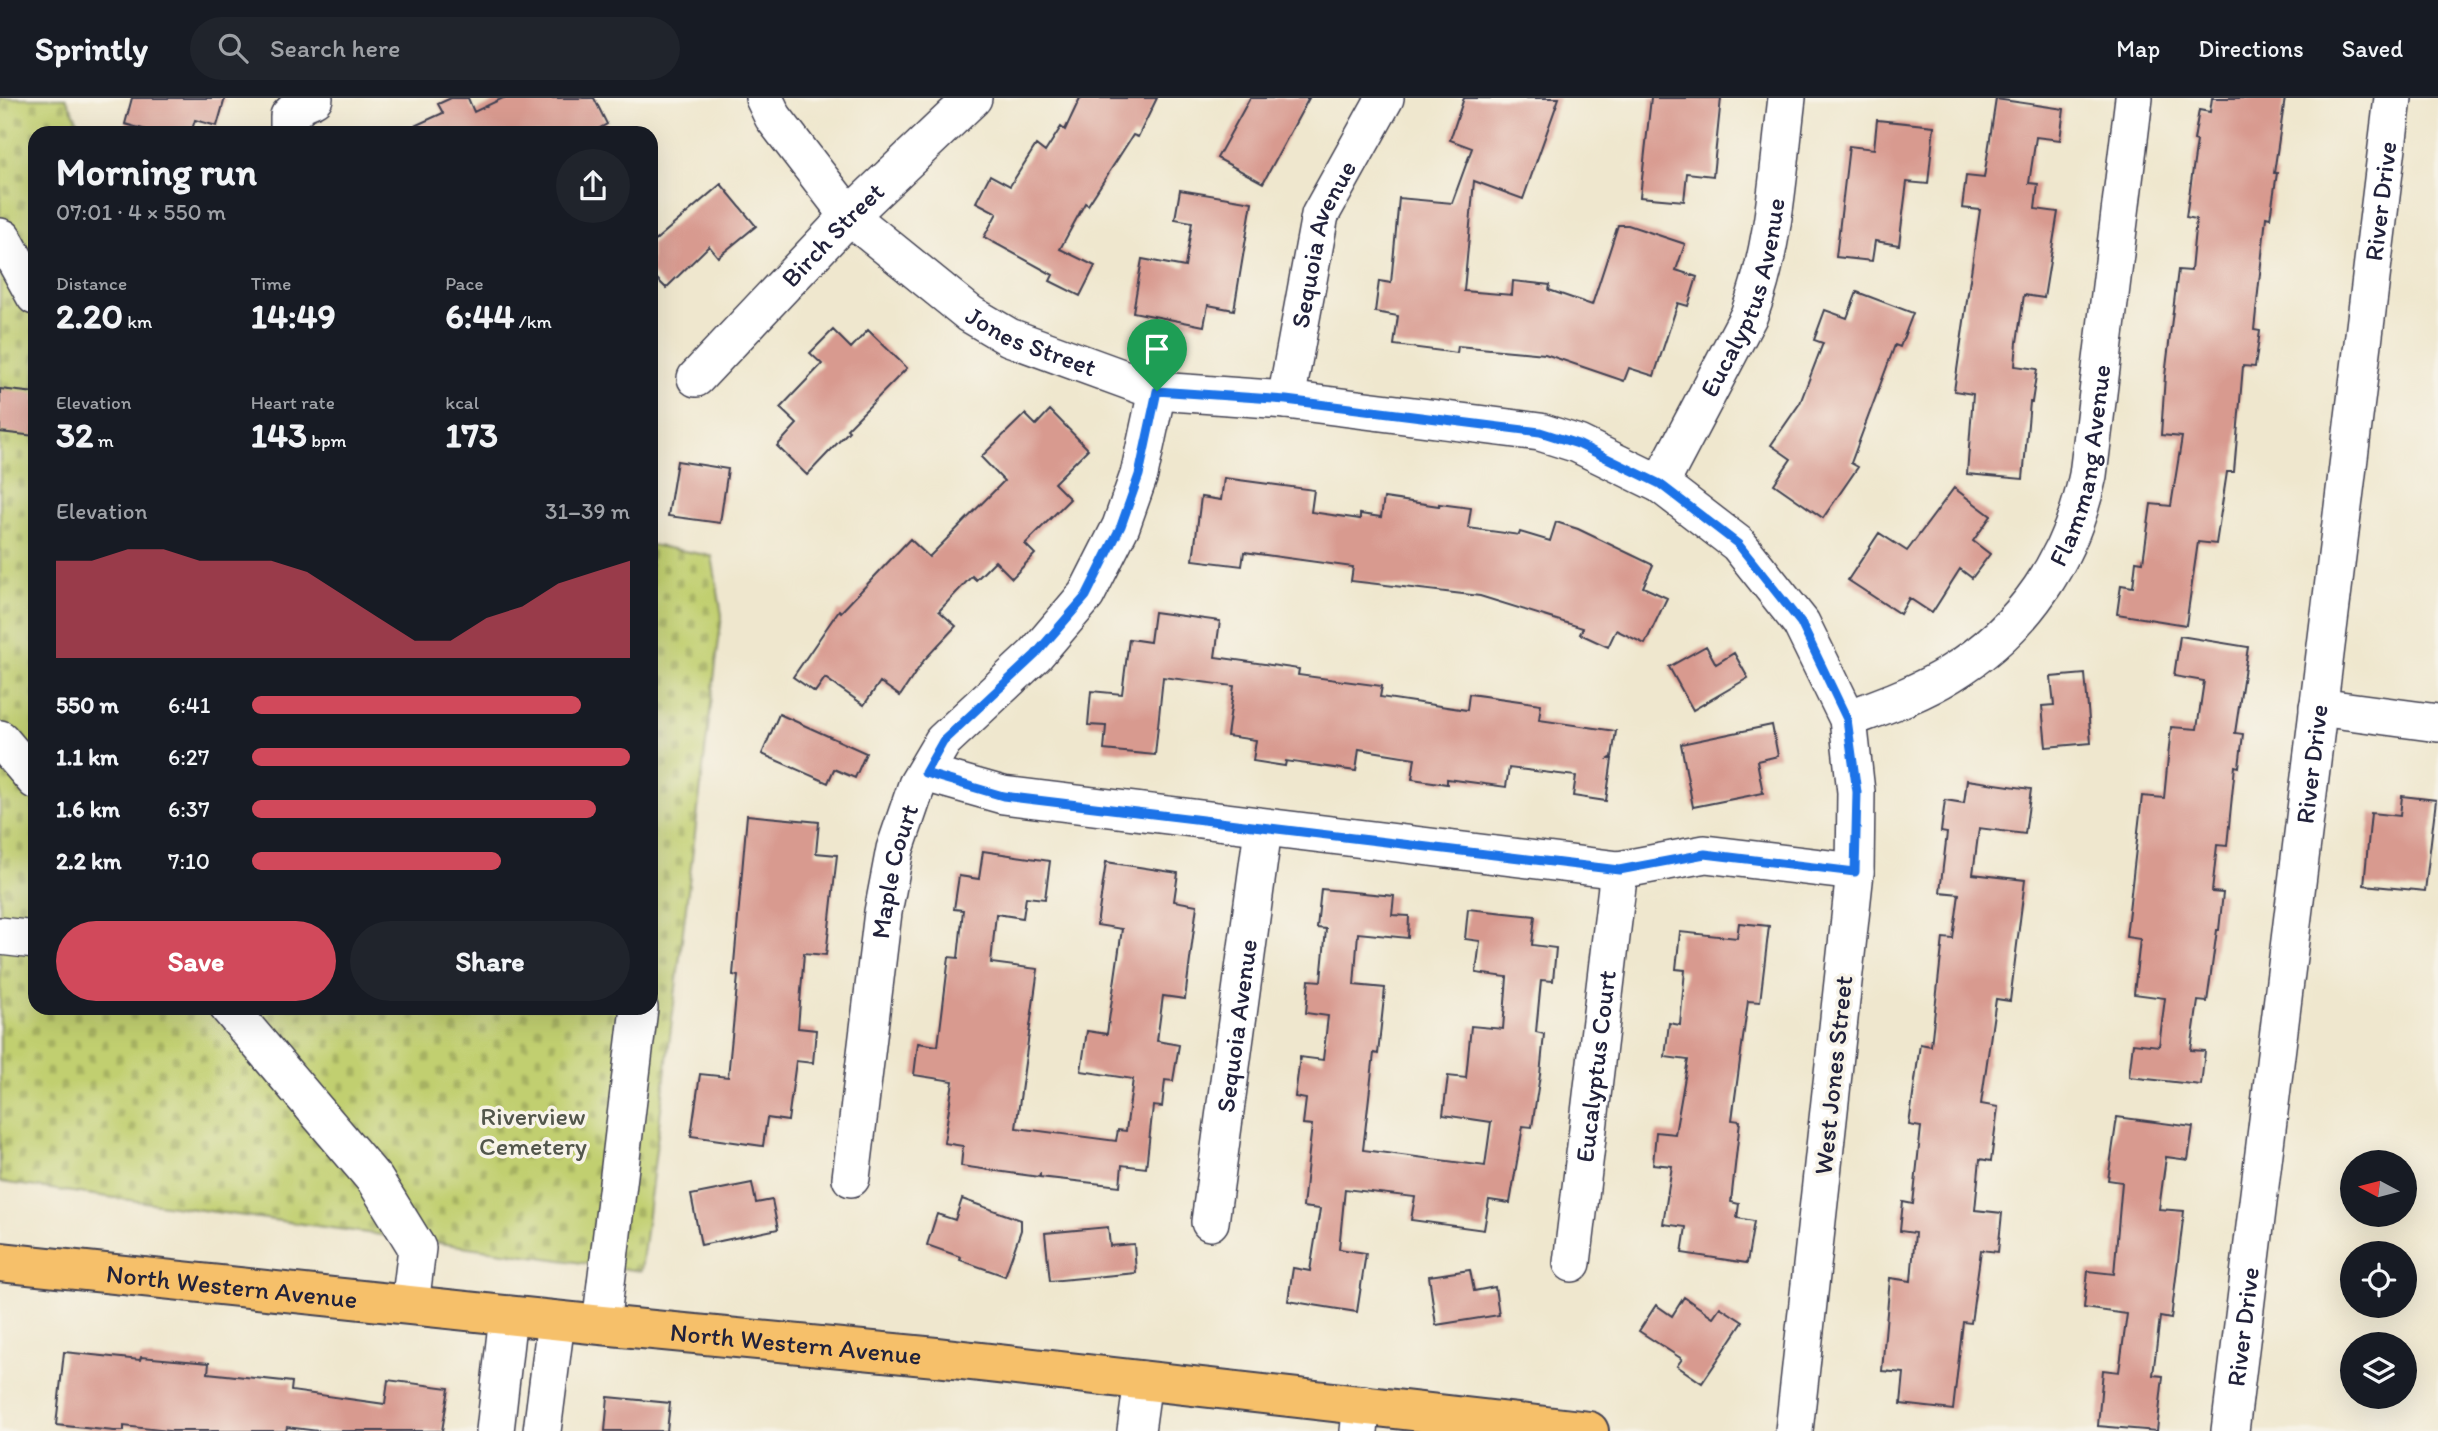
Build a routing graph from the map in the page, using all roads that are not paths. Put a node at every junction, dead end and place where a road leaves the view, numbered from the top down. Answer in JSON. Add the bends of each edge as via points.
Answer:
{"nodes":[{"id":1,"x":314,"y":98,"type":"edge"},
{"id":2,"x":764,"y":98,"type":"edge"},
{"id":3,"x":973,"y":98,"type":"edge"},
{"id":4,"x":1385,"y":98,"type":"edge"},
{"id":5,"x":1787,"y":98,"type":"edge"},
{"id":6,"x":2134,"y":98,"type":"edge"},
{"id":7,"x":2393,"y":98,"type":"edge"},
{"id":8,"x":289,"y":126,"type":"edge"},
{"id":9,"x":849,"y":216,"type":"junction"},
{"id":10,"x":0,"y":237,"type":"edge"},
{"id":11,"x":28,"y":283,"type":"edge"},
{"id":12,"x":696,"y":379,"type":"dead end"},
{"id":13,"x":1157,"y":391,"type":"junction"},
{"id":14,"x":1286,"y":400,"type":"junction"},
{"id":15,"x":1660,"y":484,"type":"junction"},
{"id":16,"x":2318,"y":708,"type":"junction"},
{"id":17,"x":1847,"y":719,"type":"junction"},
{"id":18,"x":2438,"y":723,"type":"edge"},
{"id":19,"x":0,"y":738,"type":"edge"},
{"id":20,"x":28,"y":772,"type":"edge"},
{"id":21,"x":925,"y":773,"type":"junction"},
{"id":22,"x":1263,"y":829,"type":"junction"},
{"id":23,"x":1619,"y":870,"type":"junction"},
{"id":24,"x":1855,"y":872,"type":"junction"},
{"id":25,"x":0,"y":936,"type":"edge"},
{"id":26,"x":28,"y":939,"type":"edge"},
{"id":27,"x":235,"y":1015,"type":"edge"},
{"id":28,"x":638,"y":1015,"type":"edge"},
{"id":29,"x":850,"y":1178,"type":"dead end"},
{"id":30,"x":1210,"y":1222,"type":"dead end"},
{"id":31,"x":0,"y":1262,"type":"edge"},
{"id":32,"x":1572,"y":1263,"type":"dead end"},
{"id":33,"x":410,"y":1306,"type":"junction"},
{"id":34,"x":508,"y":1315,"type":"junction"},
{"id":35,"x":556,"y":1321,"type":"junction"},
{"id":36,"x":601,"y":1325,"type":"junction"},
{"id":37,"x":1143,"y":1380,"type":"junction"},
{"id":38,"x":1360,"y":1418,"type":"edge"},
{"id":39,"x":1579,"y":1430,"type":"edge"},
{"id":40,"x":495,"y":1431,"type":"edge"},
{"id":41,"x":542,"y":1431,"type":"edge"},
{"id":42,"x":1136,"y":1431,"type":"edge"},
{"id":43,"x":1794,"y":1431,"type":"edge"},
{"id":44,"x":2230,"y":1431,"type":"edge"}],
"edges":[{"from":1,"to":8,"type":"street","via":[[289,117]]},
{"from":2,"to":9,"type":"street","name":"Jones Street","via":[[773,117]]},
{"from":3,"to":9,"type":"street","name":"Birch Street"},
{"from":4,"to":14,"type":"street","name":"Sequoia Avenue","via":[[1320,215]]},
{"from":5,"to":15,"type":"street","name":"Eucalyptus Avenue","via":[[1769,253],[1760,285]]},
{"from":6,"to":17,"type":"street","name":"Flammang Avenue","via":[[2088,475],[2071,536],[2036,598],[1997,641],[1933,684]]},
{"from":7,"to":16,"type":"street","name":"River Drive"},
{"from":9,"to":12,"type":"street","name":"Birch Street"},
{"from":9,"to":13,"type":"street","name":"Jones Street","via":[[970,314],[1009,337]]},
{"from":10,"to":11,"type":"street"},
{"from":13,"to":14,"type":"street","name":"Jones Street"},
{"from":13,"to":21,"type":"street","name":"Maple Court","via":[[1139,475],[1121,526],[1086,596],[1035,655],[943,741]]},
{"from":14,"to":15,"type":"street","name":"Jones Street","via":[[1540,432],[1578,444]]},
{"from":15,"to":17,"type":"street","name":"Jones Street","via":[[1738,544],[1801,623]]},
{"from":16,"to":18,"type":"street"},
{"from":16,"to":44,"type":"street","name":"River Drive"},
{"from":17,"to":24,"type":"street","name":"West Jones Street","via":[[1857,792]]},
{"from":19,"to":20,"type":"street"},
{"from":21,"to":22,"type":"street","via":[[1003,796]]},
{"from":21,"to":29,"type":"street","name":"Maple Court","via":[[895,849]]},
{"from":22,"to":23,"type":"street"},
{"from":22,"to":30,"type":"street","name":"Sequoia Avenue"},
{"from":23,"to":24,"type":"street","via":[[1705,854]]},
{"from":23,"to":32,"type":"street","name":"Eucalyptus Court"},
{"from":24,"to":43,"type":"street","name":"West Jones Street"},
{"from":25,"to":26,"type":"street"},
{"from":27,"to":33,"type":"street","via":[[376,1180],[417,1248]]},
{"from":28,"to":36,"type":"street"},
{"from":31,"to":33,"type":"main road","name":"North Western Avenue"},
{"from":33,"to":34,"type":"main road","name":"North Western Avenue"},
{"from":34,"to":35,"type":"main road","name":"North Western Avenue"},
{"from":34,"to":40,"type":"street"},
{"from":35,"to":36,"type":"main road","name":"North Western Avenue"},
{"from":35,"to":41,"type":"street"},
{"from":36,"to":37,"type":"main road","name":"North Western Avenue"},
{"from":37,"to":38,"type":"main road","name":"North Western Avenue"},
{"from":37,"to":42,"type":"street"},
{"from":38,"to":39,"type":"main road","name":"North Western Avenue"}]}
